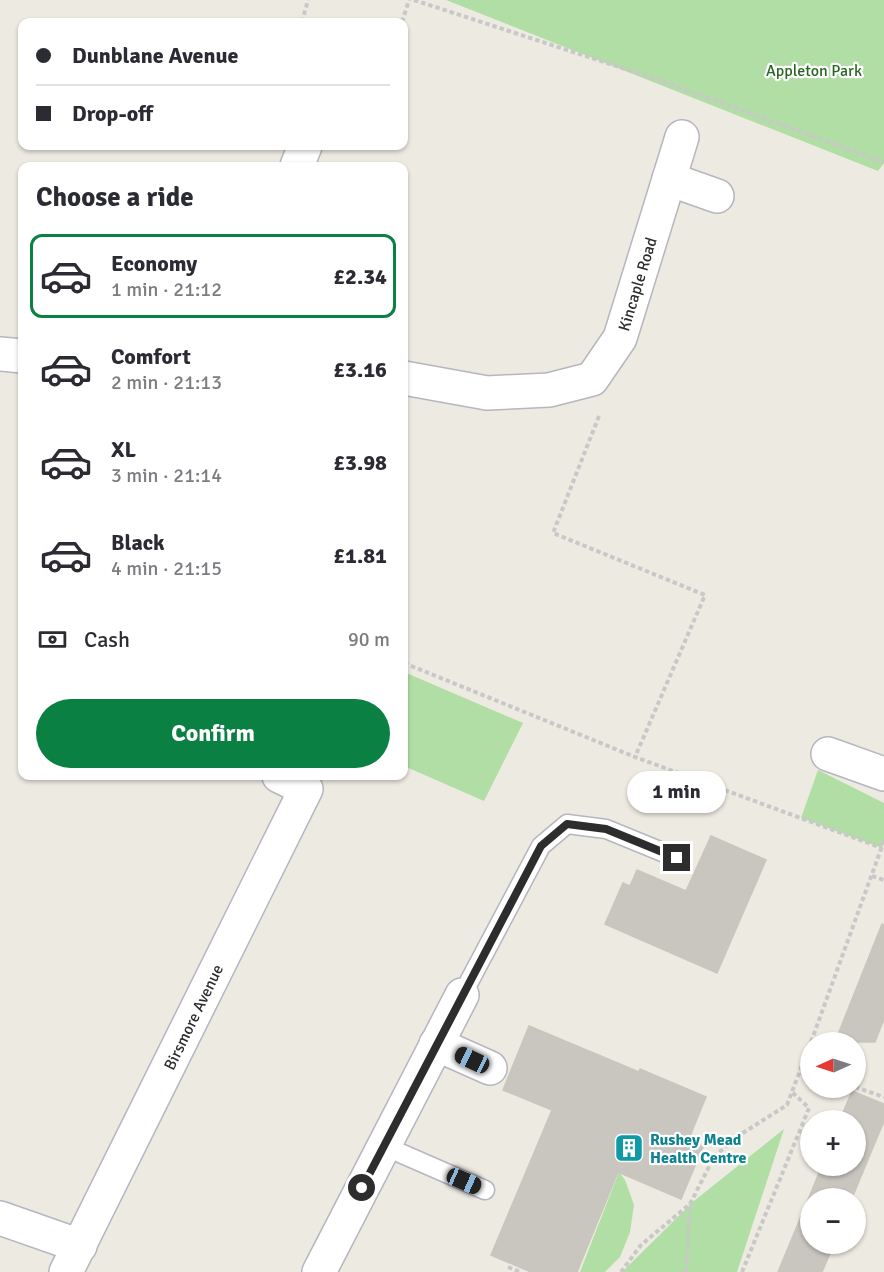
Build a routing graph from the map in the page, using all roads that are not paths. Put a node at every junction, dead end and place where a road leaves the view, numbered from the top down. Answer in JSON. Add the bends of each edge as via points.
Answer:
{"nodes":[{"id":1,"x":682,"y":137,"type":"dead end"},
{"id":2,"x":669,"y":178,"type":"junction"},
{"id":3,"x":717,"y":196,"type":"dead end"},
{"id":4,"x":0,"y":354,"type":"edge"},
{"id":5,"x":18,"y":356,"type":"edge"},
{"id":6,"x":408,"y":379,"type":"edge"},
{"id":7,"x":828,"y":754,"type":"dead end"},
{"id":8,"x":882,"y":769,"type":"edge"},
{"id":9,"x":287,"y":780,"type":"edge"},
{"id":10,"x":677,"y":858,"type":"dead end"},
{"id":11,"x":462,"y":995,"type":"joint"},
{"id":12,"x":436,"y":1044,"type":"junction"},
{"id":13,"x":490,"y":1068,"type":"dead end"},
{"id":14,"x":384,"y":1146,"type":"junction"},
{"id":15,"x":484,"y":1190,"type":"dead end"},
{"id":16,"x":0,"y":1218,"type":"edge"},
{"id":17,"x":73,"y":1259,"type":"edge"},
{"id":18,"x":318,"y":1272,"type":"edge"}],
"edges":[{"from":1,"to":2,"type":"street","name":"Kincaple Road"},
{"from":2,"to":3,"type":"street"},
{"from":2,"to":6,"type":"street","name":"Kincaple Road","via":[[620,338],[592,379],[549,390],[487,393]]},
{"from":4,"to":5,"type":"street"},
{"from":7,"to":8,"type":"street"},
{"from":9,"to":17,"type":"street","name":"Birsmore Avenue","via":[[306,789]]},
{"from":10,"to":11,"type":"lane","via":[[606,829],[567,824],[541,846]]},
{"from":11,"to":12,"type":"street"},
{"from":12,"to":13,"type":"street"},
{"from":12,"to":14,"type":"street"},
{"from":14,"to":15,"type":"lane"},
{"from":14,"to":18,"type":"street"},
{"from":16,"to":17,"type":"street"}]}
